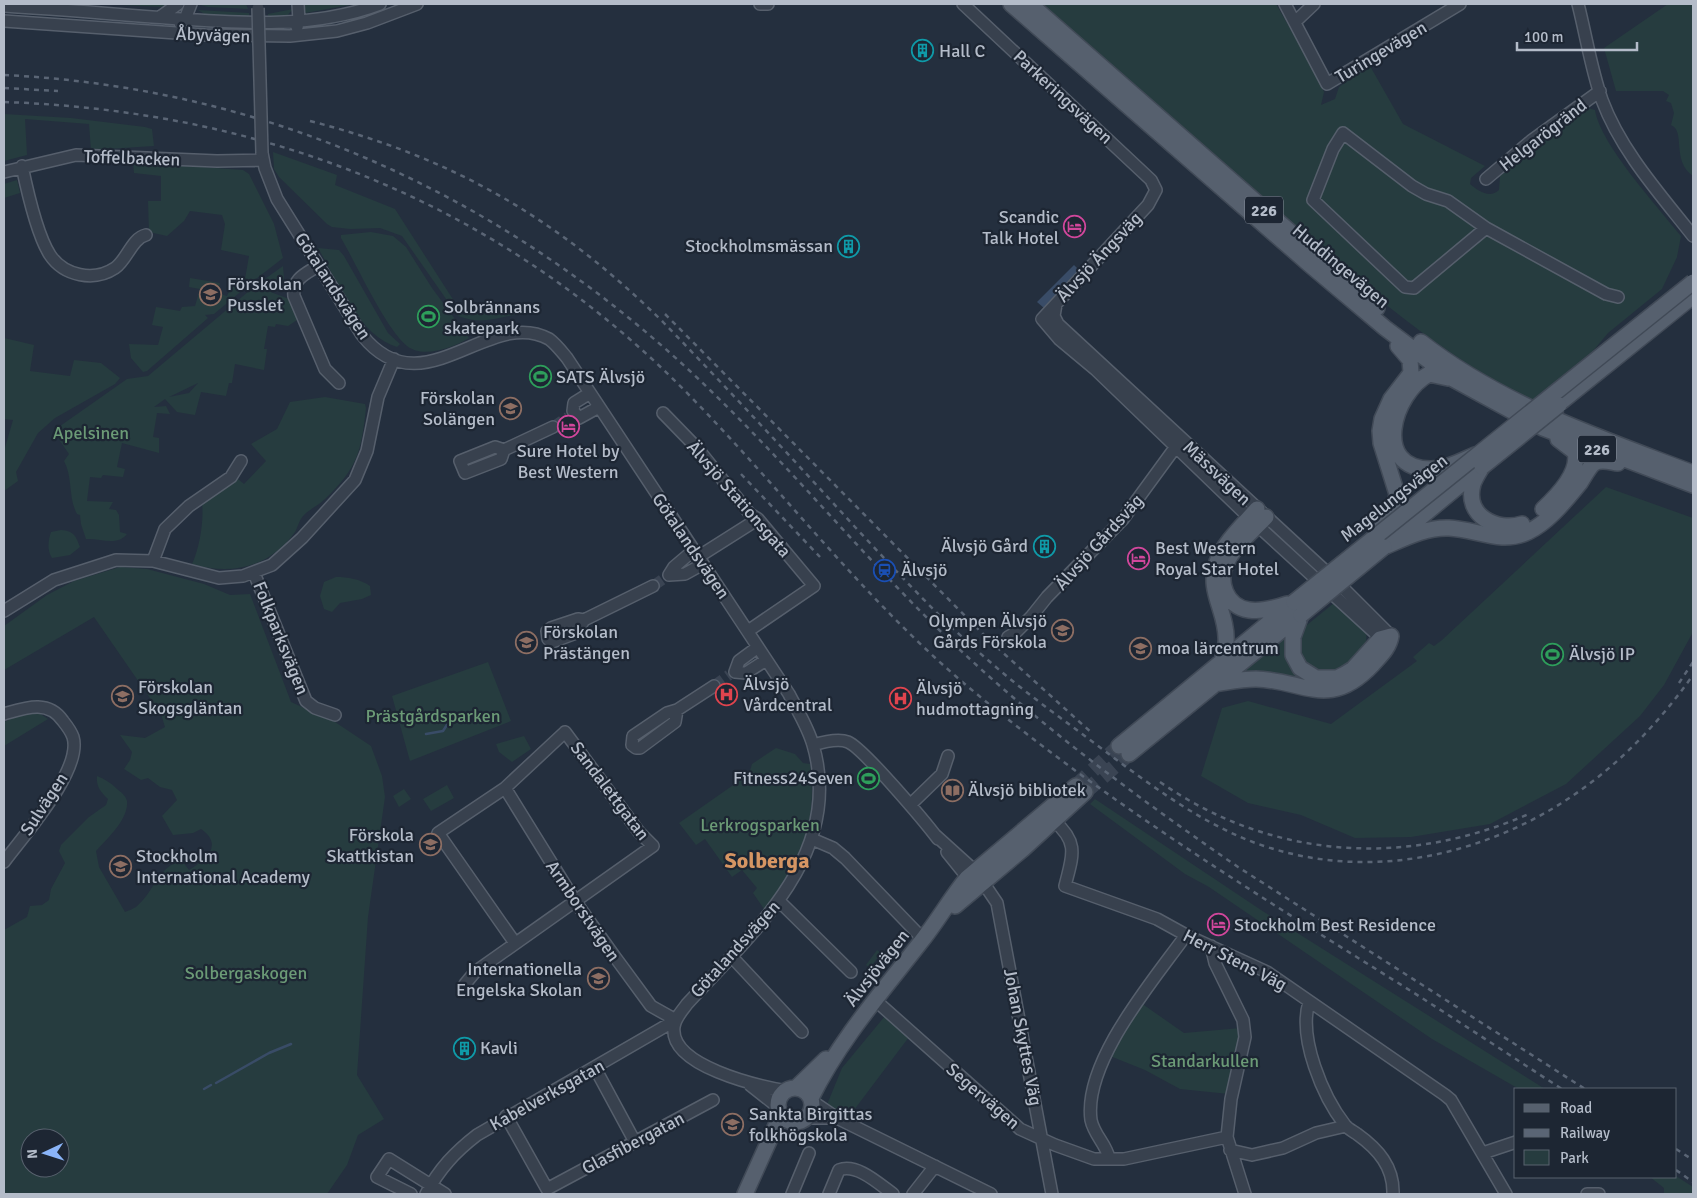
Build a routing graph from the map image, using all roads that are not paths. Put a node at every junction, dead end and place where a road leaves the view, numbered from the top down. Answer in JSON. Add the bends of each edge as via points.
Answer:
{"nodes":[{"id":1,"x":178,"y":4,"type":"edge"},
{"id":2,"x":182,"y":4,"type":"edge"},
{"id":3,"x":191,"y":4,"type":"edge"},
{"id":4,"x":298,"y":4,"type":"edge"},
{"id":5,"x":380,"y":4,"type":"edge"},
{"id":6,"x":417,"y":4,"type":"edge"},
{"id":7,"x":760,"y":4,"type":"edge"},
{"id":8,"x":768,"y":4,"type":"edge"},
{"id":9,"x":963,"y":4,"type":"edge"},
{"id":10,"x":1011,"y":4,"type":"edge"},
{"id":11,"x":1030,"y":4,"type":"edge"},
{"id":12,"x":1284,"y":4,"type":"edge"},
{"id":13,"x":1314,"y":4,"type":"edge"},
{"id":14,"x":1460,"y":4,"type":"edge"},
{"id":15,"x":1578,"y":4,"type":"edge"},
{"id":16,"x":258,"y":5,"type":"edge"},
{"id":17,"x":4,"y":6,"type":"edge"},
{"id":18,"x":160,"y":17,"type":"junction"},
{"id":19,"x":185,"y":19,"type":"junction"},
{"id":20,"x":4,"y":21,"type":"edge"},
{"id":21,"x":300,"y":21,"type":"junction"},
{"id":22,"x":1296,"y":22,"type":"junction"},
{"id":23,"x":144,"y":31,"type":"junction"},
{"id":24,"x":205,"y":36,"type":"junction"},
{"id":25,"x":281,"y":36,"type":"junction"},
{"id":26,"x":1600,"y":91,"type":"junction"},
{"id":27,"x":263,"y":156,"type":"junction"},
{"id":28,"x":22,"y":166,"type":"junction"},
{"id":29,"x":4,"y":172,"type":"edge"},
{"id":30,"x":1486,"y":179,"type":"dead end"},
{"id":31,"x":1155,"y":194,"type":"joint"},
{"id":32,"x":1486,"y":228,"type":"junction"},
{"id":33,"x":146,"y":235,"type":"dead end"},
{"id":34,"x":1693,"y":236,"type":"edge"},
{"id":35,"x":1309,"y":264,"type":"junction"},
{"id":36,"x":318,"y":266,"type":"junction"},
{"id":37,"x":1693,"y":282,"type":"edge"},
{"id":38,"x":1693,"y":296,"type":"edge"},
{"id":39,"x":1618,"y":297,"type":"dead end"},
{"id":40,"x":1056,"y":304,"type":"junction"},
{"id":41,"x":1042,"y":319,"type":"joint"},
{"id":42,"x":394,"y":359,"type":"junction"},
{"id":43,"x":1453,"y":380,"type":"junction"},
{"id":44,"x":339,"y":383,"type":"dead end"},
{"id":45,"x":590,"y":393,"type":"junction"},
{"id":46,"x":1396,"y":403,"type":"junction"},
{"id":47,"x":599,"y":407,"type":"junction"},
{"id":48,"x":663,"y":413,"type":"dead end"},
{"id":49,"x":553,"y":427,"type":"tunnel mouth"},
{"id":50,"x":1543,"y":428,"type":"junction"},
{"id":51,"x":1179,"y":443,"type":"junction"},
{"id":52,"x":504,"y":450,"type":"dead end"},
{"id":53,"x":1485,"y":450,"type":"junction"},
{"id":54,"x":1637,"y":451,"type":"junction"},
{"id":55,"x":242,"y":461,"type":"dead end"},
{"id":56,"x":1482,"y":467,"type":"junction"},
{"id":57,"x":1693,"y":468,"type":"edge"},
{"id":58,"x":1652,"y":470,"type":"junction"},
{"id":59,"x":1693,"y":473,"type":"edge"},
{"id":60,"x":1693,"y":485,"type":"edge"},
{"id":61,"x":1258,"y":517,"type":"junction"},
{"id":62,"x":758,"y":519,"type":"junction"},
{"id":63,"x":1514,"y":532,"type":"junction"},
{"id":64,"x":1380,"y":542,"type":"junction"},
{"id":65,"x":699,"y":557,"type":"junction"},
{"id":66,"x":153,"y":561,"type":"junction"},
{"id":67,"x":254,"y":573,"type":"junction"},
{"id":68,"x":653,"y":586,"type":"tunnel mouth"},
{"id":69,"x":1297,"y":609,"type":"junction"},
{"id":70,"x":4,"y":611,"type":"edge"},
{"id":71,"x":584,"y":620,"type":"dead end"},
{"id":72,"x":748,"y":631,"type":"junction"},
{"id":73,"x":1008,"y":637,"type":"dead end"},
{"id":74,"x":1387,"y":640,"type":"junction"},
{"id":75,"x":758,"y":647,"type":"junction"},
{"id":76,"x":766,"y":660,"type":"junction"},
{"id":77,"x":1221,"y":664,"type":"junction"},
{"id":78,"x":1214,"y":684,"type":"junction"},
{"id":79,"x":714,"y":686,"type":"tunnel mouth"},
{"id":80,"x":677,"y":710,"type":"dead end"},
{"id":81,"x":4,"y":714,"type":"edge"},
{"id":82,"x":335,"y":715,"type":"dead end"},
{"id":83,"x":813,"y":745,"type":"junction"},
{"id":84,"x":948,"y":756,"type":"dead end"},
{"id":85,"x":505,"y":788,"type":"junction"},
{"id":86,"x":910,"y":805,"type":"junction"},
{"id":87,"x":1054,"y":821,"type":"junction"},
{"id":88,"x":812,"y":839,"type":"junction"},
{"id":89,"x":4,"y":862,"type":"edge"},
{"id":90,"x":976,"y":880,"type":"junction"},
{"id":91,"x":575,"y":901,"type":"junction"},
{"id":92,"x":779,"y":901,"type":"junction"},
{"id":93,"x":1186,"y":935,"type":"junction"},
{"id":94,"x":923,"y":939,"type":"junction"},
{"id":95,"x":515,"y":943,"type":"junction"},
{"id":96,"x":1211,"y":946,"type":"junction"},
{"id":97,"x":731,"y":956,"type":"junction"},
{"id":98,"x":851,"y":972,"type":"dead end"},
{"id":99,"x":465,"y":984,"type":"dead end"},
{"id":100,"x":875,"y":1000,"type":"junction"},
{"id":101,"x":1309,"y":1002,"type":"junction"},
{"id":102,"x":676,"y":1020,"type":"junction"},
{"id":103,"x":802,"y":1032,"type":"dead end"},
{"id":104,"x":839,"y":1046,"type":"junction"},
{"id":105,"x":595,"y":1068,"type":"junction"},
{"id":106,"x":746,"y":1083,"type":"junction"},
{"id":107,"x":791,"y":1089,"type":"junction"},
{"id":108,"x":812,"y":1099,"type":"junction"},
{"id":109,"x":713,"y":1100,"type":"dead end"},
{"id":110,"x":779,"y":1109,"type":"junction"},
{"id":111,"x":506,"y":1116,"type":"junction"},
{"id":112,"x":837,"y":1118,"type":"junction"},
{"id":113,"x":802,"y":1120,"type":"junction"},
{"id":114,"x":1346,"y":1126,"type":"junction"},
{"id":115,"x":1227,"y":1137,"type":"junction"},
{"id":116,"x":1042,"y":1140,"type":"junction"},
{"id":117,"x":635,"y":1142,"type":"junction"},
{"id":118,"x":1514,"y":1143,"type":"edge"},
{"id":119,"x":1230,"y":1150,"type":"junction"},
{"id":120,"x":808,"y":1153,"type":"dead end"},
{"id":121,"x":1483,"y":1153,"type":"junction"},
{"id":122,"x":1109,"y":1158,"type":"junction"},
{"id":123,"x":934,"y":1166,"type":"junction"},
{"id":124,"x":428,"y":1190,"type":"edge"},
{"id":125,"x":878,"y":1190,"type":"edge"},
{"id":126,"x":411,"y":1194,"type":"edge"},
{"id":127,"x":445,"y":1194,"type":"edge"},
{"id":128,"x":745,"y":1194,"type":"edge"},
{"id":129,"x":755,"y":1194,"type":"edge"},
{"id":130,"x":792,"y":1194,"type":"edge"},
{"id":131,"x":829,"y":1194,"type":"edge"},
{"id":132,"x":893,"y":1194,"type":"edge"},
{"id":133,"x":913,"y":1194,"type":"edge"},
{"id":134,"x":991,"y":1194,"type":"edge"},
{"id":135,"x":1052,"y":1194,"type":"edge"},
{"id":136,"x":1245,"y":1194,"type":"edge"},
{"id":137,"x":1393,"y":1194,"type":"edge"},
{"id":138,"x":1506,"y":1194,"type":"edge"},
{"id":139,"x":1587,"y":1194,"type":"edge"},
{"id":140,"x":1599,"y":1194,"type":"edge"}],
"edges":[{"from":1,"to":18,"type":"street"},
{"from":2,"to":19,"type":"street"},
{"from":3,"to":19,"type":"street"},
{"from":4,"to":21,"type":"street"},
{"from":5,"to":21,"type":"street","name":"Åbyvägen"},
{"from":6,"to":25,"type":"street","name":"Åbyvägen","via":[[367,23],[309,35]]},
{"from":7,"to":8,"type":"street"},
{"from":9,"to":31,"type":"street","name":"Parkeringsvägen","via":[[1151,180]]},
{"from":10,"to":35,"type":"main road","name":"Huddingevägen","number":"226"},
{"from":11,"to":54,"type":"main road","name":"Huddingevägen","number":"226","via":[[1357,291],[1433,352],[1503,395],[1558,422]]},
{"from":12,"to":22,"type":"street"},
{"from":13,"to":22,"type":"street"},
{"from":14,"to":22,"type":"street","name":"Turingevägen","via":[[1327,84]]},
{"from":15,"to":26,"type":"street"},
{"from":16,"to":27,"type":"street","name":"Götalandsvägen","bridge":true},
{"from":17,"to":18,"type":"street","name":"Åbyvägen"},
{"from":18,"to":19,"type":"street","name":"Åbyvägen"},
{"from":19,"to":21,"type":"street","name":"Åbyvägen"},
{"from":19,"to":23,"type":"street","via":[[172,26]]},
{"from":19,"to":24,"type":"street"},
{"from":20,"to":23,"type":"street","name":"Åbyvägen"},
{"from":21,"to":25,"type":"street","via":[[296,29]]},
{"from":23,"to":24,"type":"street","name":"Åbyvägen"},
{"from":24,"to":25,"type":"street","name":"Åbyvägen"},
{"from":26,"to":30,"type":"street","name":"Helgarögränd","via":[[1531,141]]},
{"from":26,"to":34,"type":"street","via":[[1628,151]]},
{"from":27,"to":28,"type":"street","name":"Toffelbacken","via":[[217,161],[76,155]]},
{"from":27,"to":36,"type":"street","name":"Götalandsvägen","via":[[277,199]]},
{"from":28,"to":29,"type":"street","name":"Toffelbacken"},
{"from":28,"to":33,"type":"street","via":[[44,242],[54,261],[67,270],[82,276],[108,272],[121,263],[137,240]]},
{"from":31,"to":40,"type":"street","name":"Älvsjö Ängsväg"},
{"from":32,"to":32,"type":"street","via":[[1414,288],[1405,287],[1313,200],[1343,133],[1412,186],[1448,201]]},
{"from":32,"to":39,"type":"street","via":[[1606,294]]},
{"from":35,"to":43,"type":"main road","name":"Huddingevägen","number":"226"},
{"from":35,"to":46,"type":"main road","via":[[1317,278],[1404,351],[1410,360],[1411,372]]},
{"from":36,"to":42,"type":"street","name":"Götalandsvägen","via":[[368,343]]},
{"from":36,"to":44,"type":"street","via":[[298,278],[294,296],[325,369]]},
{"from":37,"to":53,"type":"main road","name":"Magelungsvägen","bridge":true},
{"from":38,"to":56,"type":"main road","name":"Magelungsvägen","bridge":true},
{"from":40,"to":41,"type":"street","name":"Älvsjö Ängsväg"},
{"from":40,"to":51,"type":"street","name":"Mässvägen","via":[[1054,316],[1058,324]]},
{"from":41,"to":51,"type":"street","name":"Mässvägen","via":[[1059,339]]},
{"from":42,"to":45,"type":"street","name":"Götalandsvägen","via":[[440,360],[510,333],[529,333],[550,340]]},
{"from":42,"to":67,"type":"street","name":"Folkparksvägen","via":[[378,397],[367,451],[355,480],[284,555]]},
{"from":43,"to":46,"type":"main road","via":[[1429,374]]},
{"from":43,"to":50,"type":"main road","name":"Huddingevägen","number":"226"},
{"from":45,"to":47,"type":"street","name":"Götalandsvägen"},
{"from":45,"to":47,"type":"street","via":[[574,403],[571,415],[579,418]]},
{"from":46,"to":53,"type":"main road","bridge":true,"via":[[1394,444],[1407,462],[1418,468],[1447,466]]},
{"from":46,"to":64,"type":"main road","bridge":true,"via":[[1382,419],[1380,431],[1383,451],[1396,487],[1394,510]]},
{"from":47,"to":65,"type":"street","name":"Götalandsvägen"},
{"from":48,"to":62,"type":"street","name":"Älvsjö Stationsgata","via":[[698,449],[750,514]]},
{"from":49,"to":52,"type":"street"},
{"from":50,"to":58,"type":"main road","name":"Huddingevägen","number":"226"},
{"from":50,"to":63,"type":"main road","via":[[1575,452],[1576,463],[1551,502]]},
{"from":51,"to":61,"type":"street","name":"Mässvägen"},
{"from":51,"to":73,"type":"street","name":"Älvsjö Gårdsväg","via":[[1124,518],[1031,617]]},
{"from":53,"to":64,"type":"main road","name":"Magelungsvägen","bridge":true},
{"from":54,"to":57,"type":"main road"},
{"from":54,"to":59,"type":"main road","name":"Huddingevägen","number":"226"},
{"from":55,"to":66,"type":"street","via":[[231,477],[189,506],[165,529]]},
{"from":56,"to":63,"type":"main road","via":[[1473,483],[1477,512],[1487,523]]},
{"from":56,"to":64,"type":"main road","name":"Magelungsvägen"},
{"from":58,"to":60,"type":"main road","name":"Huddingevägen","number":"226"},
{"from":58,"to":63,"type":"main road","via":[[1602,460],[1593,464],[1560,507],[1539,526]]},
{"from":61,"to":69,"type":"main road","via":[[1227,561],[1223,576],[1226,593],[1234,604],[1249,610]]},
{"from":61,"to":74,"type":"street","name":"Mässvägen"},
{"from":61,"to":77,"type":"main road","via":[[1223,549],[1213,575],[1226,632]]},
{"from":62,"to":65,"type":"street"},
{"from":62,"to":72,"type":"street","name":"Älvsjö Stationsgata","via":[[814,586]]},
{"from":63,"to":64,"type":"main road","via":[[1497,538],[1437,528]]},
{"from":64,"to":69,"type":"main road","name":"Magelungsvägen","bridge":true},
{"from":65,"to":72,"type":"street","name":"Götalandsvägen"},
{"from":66,"to":67,"type":"street","name":"Folkparksvägen","via":[[219,578]]},
{"from":66,"to":70,"type":"street","name":"Folkparksvägen","via":[[116,560],[71,572]]},
{"from":67,"to":82,"type":"street","name":"Folkparksvägen","via":[[306,701]]},
{"from":68,"to":71,"type":"street"},
{"from":69,"to":74,"type":"main road","via":[[1293,655],[1300,668],[1316,678],[1337,678],[1353,669]]},
{"from":69,"to":77,"type":"main road","name":"Magelungsvägen"},
{"from":69,"to":78,"type":"main road","name":"Magelungsvägen"},
{"from":72,"to":75,"type":"street","name":"Götalandsvägen"},
{"from":74,"to":78,"type":"main road","via":[[1355,681],[1335,688],[1309,690],[1256,679]]},
{"from":75,"to":76,"type":"street","name":"Götalandsvägen"},
{"from":75,"to":76,"type":"street","via":[[739,661],[732,674],[746,673]]},
{"from":76,"to":83,"type":"street","name":"Götalandsvägen","via":[[788,694]]},
{"from":77,"to":78,"type":"main road","name":"Magelungsvägen","via":[[1124,750]]},
{"from":79,"to":80,"type":"street"},
{"from":81,"to":89,"type":"street","name":"Sulvägen","via":[[33,706],[50,708],[71,731],[74,750],[52,799]]},
{"from":83,"to":86,"type":"street","name":"Johan Skyttes Väg","via":[[828,741],[848,742]]},
{"from":83,"to":88,"type":"street","name":"Götalandsvägen","via":[[819,784]]},
{"from":84,"to":86,"type":"street","via":[[942,774]]},
{"from":85,"to":91,"type":"street","name":"Armborstvägen"},
{"from":85,"to":91,"type":"street","name":"Sandalettgatan","via":[[566,732],[639,832],[653,846]]},
{"from":85,"to":95,"type":"street","name":"Sandalettgatan","via":[[438,833]]},
{"from":86,"to":90,"type":"street","name":"Johan Skyttes Väg"},
{"from":87,"to":90,"type":"main road"},
{"from":87,"to":90,"type":"main road","via":[[1081,789]]},
{"from":87,"to":93,"type":"street","name":"Herr Stens Väg","via":[[1073,844],[1065,886],[1157,919]]},
{"from":88,"to":92,"type":"street","name":"Götalandsvägen","via":[[796,875]]},
{"from":88,"to":94,"type":"street","via":[[833,848]]},
{"from":90,"to":94,"type":"main road","name":"Älvsjövägen"},
{"from":90,"to":116,"type":"street","name":"Johan Skyttes Väg","via":[[994,896],[999,910]]},
{"from":91,"to":95,"type":"street"},
{"from":91,"to":102,"type":"street","name":"Armborstvägen","via":[[651,1006]]},
{"from":92,"to":97,"type":"street","name":"Götalandsvägen"},
{"from":92,"to":98,"type":"street"},
{"from":93,"to":96,"type":"street","name":"Herr Stens Väg"},
{"from":93,"to":122,"type":"street","via":[[1123,1024],[1098,1072],[1092,1095],[1091,1120]]},
{"from":94,"to":100,"type":"main road","name":"Älvsjövägen"},
{"from":95,"to":99,"type":"street","via":[[475,972]]},
{"from":96,"to":101,"type":"street","name":"Herr Stens Väg","via":[[1267,972]]},
{"from":96,"to":115,"type":"street","via":[[1215,963],[1244,1020],[1245,1037],[1231,1099]]},
{"from":97,"to":102,"type":"street","name":"Götalandsvägen"},
{"from":97,"to":103,"type":"street"},
{"from":100,"to":104,"type":"main road","name":"Älvsjövägen"},
{"from":100,"to":116,"type":"street","name":"Segervägen","via":[[1020,1130]]},
{"from":101,"to":114,"type":"street","via":[[1306,1016],[1314,1068]]},
{"from":101,"to":121,"type":"street","name":"Herr Stens Väg","via":[[1451,1100]]},
{"from":102,"to":105,"type":"street","name":"Kabelverksgatan"},
{"from":102,"to":106,"type":"street","via":[[674,1034],[688,1057]]},
{"from":104,"to":107,"type":"main road","name":"Älvsjövägen"},
{"from":104,"to":108,"type":"main road","name":"Älvsjövägen"},
{"from":105,"to":111,"type":"street","name":"Kabelverksgatan"},
{"from":105,"to":117,"type":"street"},
{"from":106,"to":107,"type":"street"},
{"from":106,"to":110,"type":"street"},
{"from":107,"to":108,"type":"main road","via":[[805,1091]]},
{"from":107,"to":110,"type":"main road","via":[[780,1097]]},
{"from":108,"to":112,"type":"street"},
{"from":108,"to":113,"type":"main road","via":[[812,1108]]},
{"from":109,"to":117,"type":"street","name":"Glasfibergatan"},
{"from":110,"to":113,"type":"main road","via":[[786,1119]]},
{"from":110,"to":128,"type":"main road","via":[[778,1121]]},
{"from":111,"to":117,"type":"street","name":"Glasfibergatan","via":[[547,1189]]},
{"from":111,"to":124,"type":"street","name":"Kabelverksgatan","via":[[454,1153]]},
{"from":112,"to":113,"type":"street"},
{"from":112,"to":123,"type":"street"},
{"from":113,"to":129,"type":"main road","via":[[780,1140]]},
{"from":114,"to":119,"type":"street","via":[[1252,1155]]},
{"from":114,"to":137,"type":"street","via":[[1384,1159],[1391,1175]]},
{"from":115,"to":119,"type":"street"},
{"from":115,"to":122,"type":"street","name":"Segervägen","via":[[1124,1159]]},
{"from":116,"to":122,"type":"street","name":"Segervägen","via":[[1094,1159]]},
{"from":116,"to":135,"type":"street","name":"Johan Skyttes Väg"},
{"from":118,"to":121,"type":"street"},
{"from":119,"to":136,"type":"street"},
{"from":120,"to":130,"type":"street"},
{"from":121,"to":138,"type":"street","name":"Herr Stens Väg"},
{"from":123,"to":133,"type":"street"},
{"from":123,"to":134,"type":"street"},
{"from":124,"to":126,"type":"street","via":[[389,1159],[377,1177]]},
{"from":124,"to":127,"type":"street"},
{"from":125,"to":131,"type":"street","via":[[860,1172],[843,1169],[839,1170]]},
{"from":125,"to":132,"type":"street"},
{"from":139,"to":140,"type":"street"}]}
